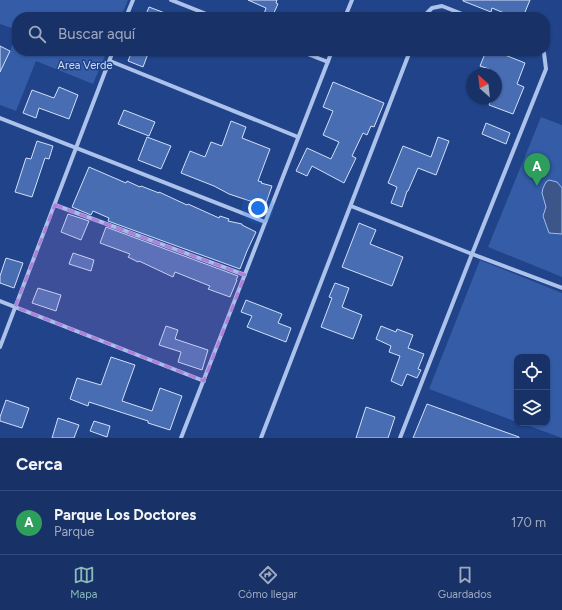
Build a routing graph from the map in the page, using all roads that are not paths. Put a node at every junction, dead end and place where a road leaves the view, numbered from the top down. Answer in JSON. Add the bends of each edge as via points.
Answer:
{"nodes":[{"id":1,"x":133,"y":0,"type":"edge"},
{"id":2,"x":171,"y":0,"type":"edge"},
{"id":3,"x":352,"y":0,"type":"edge"},
{"id":4,"x":128,"y":12,"type":"edge"},
{"id":5,"x":201,"y":12,"type":"edge"},
{"id":6,"x":347,"y":12,"type":"edge"},
{"id":7,"x":428,"y":12,"type":"edge"},
{"id":8,"x":457,"y":12,"type":"edge"},
{"id":9,"x":112,"y":56,"type":"edge"},
{"id":10,"x":313,"y":56,"type":"edge"},
{"id":11,"x":330,"y":56,"type":"edge"},
{"id":12,"x":408,"y":56,"type":"edge"},
{"id":13,"x":544,"y":56,"type":"edge"},
{"id":14,"x":110,"y":61,"type":"junction"},
{"id":15,"x":328,"y":62,"type":"junction"},
{"id":16,"x":0,"y":118,"type":"edge"},
{"id":17,"x":298,"y":136,"type":"junction"},
{"id":18,"x":76,"y":147,"type":"junction"},
{"id":19,"x":55,"y":205,"type":"junction"},
{"id":20,"x":351,"y":206,"type":"junction"},
{"id":21,"x":265,"y":222,"type":"junction"},
{"id":22,"x":472,"y":254,"type":"junction"},
{"id":23,"x":244,"y":276,"type":"junction"},
{"id":24,"x":562,"y":288,"type":"edge"},
{"id":25,"x":0,"y":301,"type":"edge"},
{"id":26,"x":15,"y":307,"type":"junction"},
{"id":27,"x":0,"y":347,"type":"edge"},
{"id":28,"x":204,"y":381,"type":"junction"},
{"id":29,"x":181,"y":438,"type":"edge"},
{"id":30,"x":260,"y":438,"type":"edge"},
{"id":31,"x":400,"y":438,"type":"edge"}],
"edges":[{"from":1,"to":4,"type":"street"},
{"from":2,"to":5,"type":"street"},
{"from":3,"to":6,"type":"street"},
{"from":7,"to":8,"type":"street","via":[[432,8],[442,6]]},
{"from":9,"to":14,"type":"street"},
{"from":10,"to":15,"type":"street"},
{"from":11,"to":15,"type":"street"},
{"from":12,"to":20,"type":"street"},
{"from":13,"to":22,"type":"street","via":[[546,68]]},
{"from":14,"to":17,"type":"street"},
{"from":14,"to":18,"type":"street"},
{"from":15,"to":17,"type":"street"},
{"from":16,"to":18,"type":"street"},
{"from":17,"to":21,"type":"street"},
{"from":18,"to":19,"type":"street"},
{"from":18,"to":21,"type":"street"},
{"from":19,"to":23,"type":"street"},
{"from":19,"to":26,"type":"street"},
{"from":20,"to":22,"type":"street"},
{"from":20,"to":30,"type":"street"},
{"from":21,"to":23,"type":"street"},
{"from":22,"to":24,"type":"street"},
{"from":22,"to":31,"type":"street"},
{"from":23,"to":28,"type":"street"},
{"from":25,"to":26,"type":"street"},
{"from":26,"to":27,"type":"street"},
{"from":26,"to":28,"type":"street"},
{"from":28,"to":29,"type":"street"}]}
